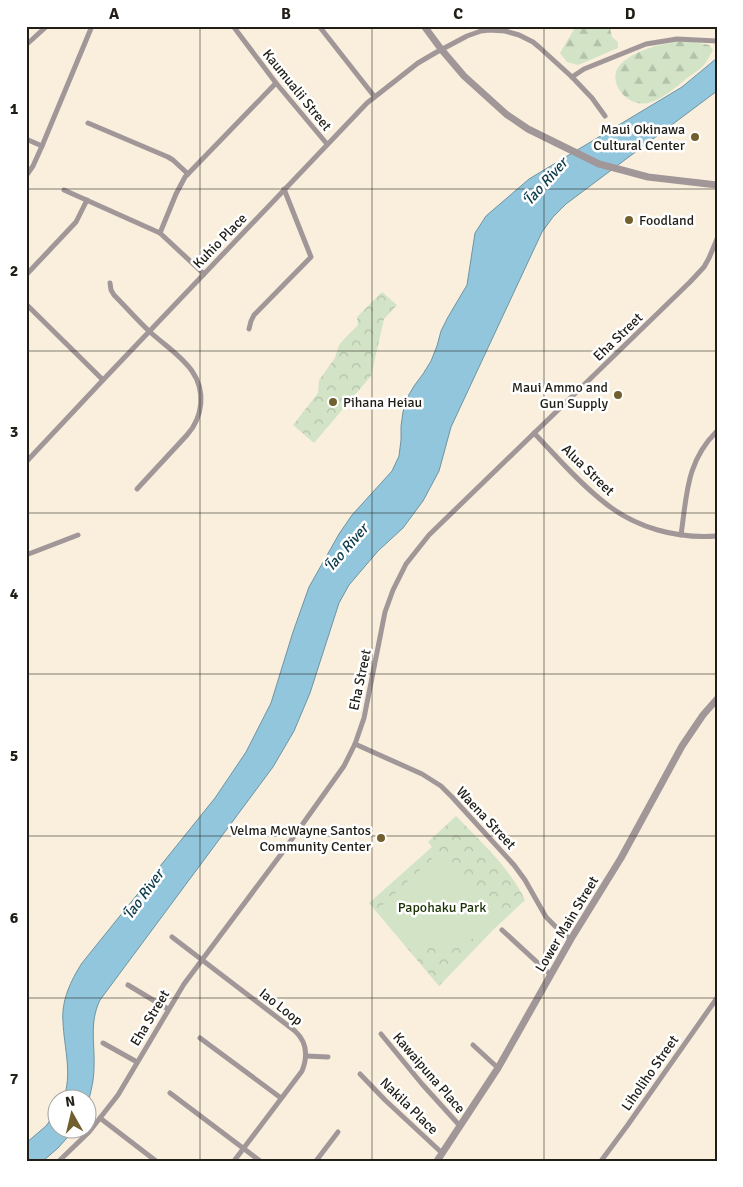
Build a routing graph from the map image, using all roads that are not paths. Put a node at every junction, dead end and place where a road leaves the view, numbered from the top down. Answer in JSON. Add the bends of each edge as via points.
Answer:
{"nodes":[{"id":1,"x":47,"y":26,"type":"edge"},
{"id":2,"x":92,"y":26,"type":"edge"},
{"id":3,"x":232,"y":26,"type":"edge"},
{"id":4,"x":319,"y":26,"type":"edge"},
{"id":5,"x":424,"y":26,"type":"edge"},
{"id":6,"x":717,"y":41,"type":"edge"},
{"id":7,"x":26,"y":45,"type":"edge"},
{"id":8,"x":441,"y":49,"type":"junction"},
{"id":9,"x":572,"y":77,"type":"junction"},
{"id":10,"x":276,"y":83,"type":"junction"},
{"id":11,"x":374,"y":96,"type":"junction"},
{"id":12,"x":605,"y":116,"type":"dead end"},
{"id":13,"x":88,"y":123,"type":"dead end"},
{"id":14,"x":26,"y":139,"type":"edge"},
{"id":15,"x":327,"y":144,"type":"junction"},
{"id":16,"x":42,"y":146,"type":"junction"},
{"id":17,"x":188,"y":174,"type":"junction"},
{"id":18,"x":26,"y":176,"type":"edge"},
{"id":19,"x":717,"y":185,"type":"edge"},
{"id":20,"x":284,"y":189,"type":"junction"},
{"id":21,"x":64,"y":190,"type":"dead end"},
{"id":22,"x":87,"y":200,"type":"junction"},
{"id":23,"x":160,"y":233,"type":"junction"},
{"id":24,"x":717,"y":239,"type":"edge"},
{"id":25,"x":714,"y":252,"type":"edge"},
{"id":26,"x":204,"y":274,"type":"junction"},
{"id":27,"x":26,"y":275,"type":"edge"},
{"id":28,"x":110,"y":283,"type":"dead end"},
{"id":29,"x":26,"y":304,"type":"edge"},
{"id":30,"x":249,"y":329,"type":"dead end"},
{"id":31,"x":149,"y":331,"type":"junction"},
{"id":32,"x":103,"y":380,"type":"junction"},
{"id":33,"x":717,"y":431,"type":"edge"},
{"id":34,"x":534,"y":433,"type":"junction"},
{"id":35,"x":26,"y":462,"type":"edge"},
{"id":36,"x":137,"y":489,"type":"dead end"},
{"id":37,"x":78,"y":535,"type":"dead end"},
{"id":38,"x":681,"y":535,"type":"junction"},
{"id":39,"x":717,"y":536,"type":"edge"},
{"id":40,"x":26,"y":555,"type":"edge"},
{"id":41,"x":717,"y":699,"type":"edge"},
{"id":42,"x":355,"y":744,"type":"junction"},
{"id":43,"x":502,"y":930,"type":"dead end"},
{"id":44,"x":172,"y":937,"type":"dead end"},
{"id":45,"x":571,"y":940,"type":"junction"},
{"id":46,"x":201,"y":960,"type":"junction"},
{"id":47,"x":551,"y":974,"type":"junction"},
{"id":48,"x":128,"y":985,"type":"dead end"},
{"id":49,"x":717,"y":998,"type":"edge"},
{"id":50,"x":168,"y":1009,"type":"junction"},
{"id":51,"x":381,"y":1034,"type":"dead end"},
{"id":52,"x":200,"y":1038,"type":"dead end"},
{"id":53,"x":103,"y":1043,"type":"dead end"},
{"id":54,"x":473,"y":1045,"type":"dead end"},
{"id":55,"x":306,"y":1056,"type":"junction"},
{"id":56,"x":328,"y":1057,"type":"dead end"},
{"id":57,"x":137,"y":1062,"type":"junction"},
{"id":58,"x":498,"y":1068,"type":"junction"},
{"id":59,"x":360,"y":1074,"type":"dead end"},
{"id":60,"x":170,"y":1093,"type":"dead end"},
{"id":61,"x":281,"y":1098,"type":"junction"},
{"id":62,"x":100,"y":1118,"type":"junction"},
{"id":63,"x":460,"y":1126,"type":"junction"},
{"id":64,"x":338,"y":1132,"type":"dead end"},
{"id":65,"x":243,"y":1148,"type":"junction"},
{"id":66,"x":442,"y":1153,"type":"junction"},
{"id":67,"x":59,"y":1161,"type":"edge"},
{"id":68,"x":156,"y":1161,"type":"edge"},
{"id":69,"x":234,"y":1161,"type":"edge"},
{"id":70,"x":260,"y":1161,"type":"edge"},
{"id":71,"x":316,"y":1161,"type":"edge"},
{"id":72,"x":437,"y":1161,"type":"edge"},
{"id":73,"x":602,"y":1161,"type":"edge"}],
"edges":[{"from":1,"to":7,"type":"street"},
{"from":2,"to":16,"type":"street"},
{"from":3,"to":10,"type":"street","name":"Kaumualii Street"},
{"from":4,"to":11,"type":"street"},
{"from":5,"to":8,"type":"street"},
{"from":6,"to":9,"type":"street","via":[[677,39],[646,44]]},
{"from":8,"to":9,"type":"street","name":"Kuhio Place","via":[[474,33],[504,30],[533,42]]},
{"from":8,"to":11,"type":"street","name":"Kuhio Place"},
{"from":8,"to":19,"type":"street","via":[[464,76],[506,114],[563,147],[599,164],[648,177]]},
{"from":9,"to":12,"type":"street","name":"Kuhio Place"},
{"from":10,"to":15,"type":"street","name":"Kaumualii Street"},
{"from":10,"to":17,"type":"street"},
{"from":11,"to":15,"type":"street","name":"Kuhio Place"},
{"from":13,"to":17,"type":"street","via":[[168,156]]},
{"from":14,"to":16,"type":"street"},
{"from":15,"to":20,"type":"street","name":"Kuhio Place"},
{"from":16,"to":18,"type":"street"},
{"from":17,"to":23,"type":"street"},
{"from":20,"to":26,"type":"street","name":"Kuhio Place"},
{"from":20,"to":30,"type":"street","via":[[311,257],[254,315]]},
{"from":21,"to":22,"type":"street"},
{"from":22,"to":23,"type":"street"},
{"from":22,"to":27,"type":"street","via":[[76,222]]},
{"from":23,"to":26,"type":"street"},
{"from":24,"to":25,"type":"street","name":"Eha Street"},
{"from":25,"to":34,"type":"street","name":"Eha Street","via":[[698,274]]},
{"from":26,"to":31,"type":"street","name":"Kuhio Place"},
{"from":28,"to":31,"type":"street","via":[[114,295]]},
{"from":29,"to":32,"type":"street"},
{"from":31,"to":32,"type":"street","name":"Kuhio Place"},
{"from":31,"to":36,"type":"street","via":[[192,371],[199,387],[201,404],[191,431]]},
{"from":32,"to":35,"type":"street","name":"Kuhio Place"},
{"from":33,"to":38,"type":"street","via":[[699,453],[690,472]]},
{"from":34,"to":38,"type":"street","name":"Alua Street","via":[[607,505],[645,526]]},
{"from":34,"to":42,"type":"street","name":"Eha Street","via":[[429,535],[400,575],[385,612],[364,718]]},
{"from":37,"to":40,"type":"street"},
{"from":38,"to":39,"type":"street","name":"Alua Street"},
{"from":41,"to":45,"type":"street","name":"Lower Main Street","via":[[682,746],[621,858]]},
{"from":42,"to":45,"type":"street","name":"Waena Street","via":[[441,786],[514,866],[546,917]]},
{"from":42,"to":46,"type":"street","name":"Eha Street","via":[[344,766],[282,853]]},
{"from":43,"to":47,"type":"street"},
{"from":44,"to":46,"type":"street","name":"Iao Loop"},
{"from":45,"to":47,"type":"street","name":"Lower Main Street"},
{"from":46,"to":50,"type":"street","name":"Eha Street"},
{"from":46,"to":55,"type":"street","name":"Iao Loop","via":[[295,1031],[304,1042]]},
{"from":47,"to":58,"type":"street","name":"Lower Main Street"},
{"from":48,"to":50,"type":"street"},
{"from":49,"to":73,"type":"street","name":"Liholiho Street"},
{"from":50,"to":57,"type":"street","name":"Eha Street"},
{"from":51,"to":63,"type":"street","name":"Kawaipuna Place"},
{"from":52,"to":61,"type":"street"},
{"from":53,"to":57,"type":"street"},
{"from":54,"to":58,"type":"street"},
{"from":55,"to":56,"type":"street"},
{"from":55,"to":61,"type":"street","via":[[302,1071]]},
{"from":57,"to":62,"type":"street","name":"Eha Street"},
{"from":58,"to":63,"type":"street","name":"Lower Main Street"},
{"from":59,"to":66,"type":"street","name":"Nakila Place"},
{"from":60,"to":65,"type":"street"},
{"from":61,"to":65,"type":"street"},
{"from":62,"to":67,"type":"street","name":"Eha Street"},
{"from":62,"to":68,"type":"street"},
{"from":63,"to":66,"type":"street","name":"Lower Main Street"},
{"from":64,"to":71,"type":"street"},
{"from":65,"to":69,"type":"street"},
{"from":65,"to":70,"type":"street"},
{"from":66,"to":72,"type":"street","name":"Lower Main Street"}]}
